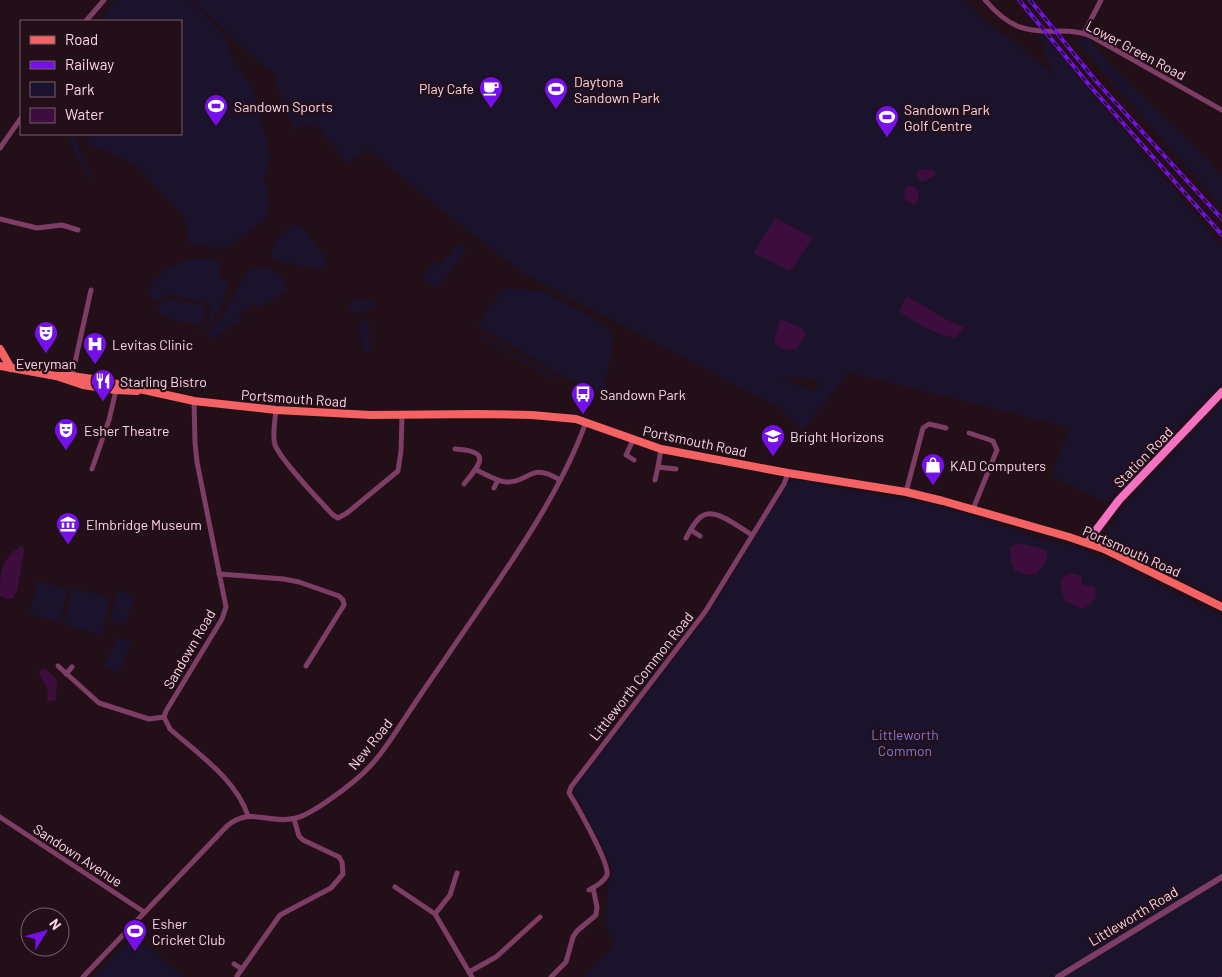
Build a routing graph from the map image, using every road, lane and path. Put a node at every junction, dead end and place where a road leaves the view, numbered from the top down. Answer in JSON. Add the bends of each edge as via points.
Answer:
{"nodes":[{"id":1,"x":104,"y":0,"type":"edge"},
{"id":2,"x":985,"y":0,"type":"edge"},
{"id":3,"x":1101,"y":0,"type":"edge"},
{"id":4,"x":87,"y":20,"type":"edge"},
{"id":5,"x":1084,"y":33,"type":"junction"},
{"id":6,"x":1222,"y":110,"type":"edge"},
{"id":7,"x":20,"y":119,"type":"edge"},
{"id":8,"x":0,"y":148,"type":"edge"},
{"id":9,"x":0,"y":218,"type":"edge"},
{"id":10,"x":78,"y":230,"type":"dead end"},
{"id":11,"x":91,"y":290,"type":"dead end"},
{"id":12,"x":0,"y":349,"type":"edge"},
{"id":13,"x":0,"y":366,"type":"edge"},
{"id":14,"x":11,"y":368,"type":"junction"},
{"id":15,"x":56,"y":376,"type":"junction"},
{"id":16,"x":72,"y":376,"type":"junction"},
{"id":17,"x":116,"y":387,"type":"junction"},
{"id":18,"x":1222,"y":392,"type":"edge"},
{"id":19,"x":194,"y":401,"type":"junction"},
{"id":20,"x":276,"y":410,"type":"junction"},
{"id":21,"x":402,"y":415,"type":"junction"},
{"id":22,"x":586,"y":422,"type":"junction"},
{"id":23,"x":946,"y":428,"type":"dead end"},
{"id":24,"x":969,"y":433,"type":"dead end"},
{"id":25,"x":633,"y":440,"type":"junction"},
{"id":26,"x":661,"y":449,"type":"junction"},
{"id":27,"x":455,"y":450,"type":"dead end"},
{"id":28,"x":634,"y":460,"type":"dead end"},
{"id":29,"x":658,"y":467,"type":"junction"},
{"id":30,"x":92,"y":469,"type":"dead end"},
{"id":31,"x":676,"y":469,"type":"dead end"},
{"id":32,"x":476,"y":470,"type":"junction"},
{"id":33,"x":788,"y":473,"type":"junction"},
{"id":34,"x":498,"y":480,"type":"junction"},
{"id":35,"x":560,"y":480,"type":"junction"},
{"id":36,"x":655,"y":480,"type":"dead end"},
{"id":37,"x":464,"y":484,"type":"dead end"},
{"id":38,"x":494,"y":488,"type":"dead end"},
{"id":39,"x":906,"y":492,"type":"junction"},
{"id":40,"x":973,"y":509,"type":"junction"},
{"id":41,"x":691,"y":530,"type":"junction"},
{"id":42,"x":752,"y":535,"type":"junction"},
{"id":43,"x":700,"y":536,"type":"dead end"},
{"id":44,"x":686,"y":538,"type":"dead end"},
{"id":45,"x":1088,"y":543,"type":"junction"},
{"id":46,"x":219,"y":574,"type":"junction"},
{"id":47,"x":1222,"y":608,"type":"edge"},
{"id":48,"x":58,"y":666,"type":"dead end"},
{"id":49,"x":306,"y":666,"type":"dead end"},
{"id":50,"x":72,"y":667,"type":"dead end"},
{"id":51,"x":66,"y":674,"type":"junction"},
{"id":52,"x":164,"y":717,"type":"junction"},
{"id":53,"x":248,"y":816,"type":"junction"},
{"id":54,"x":0,"y":817,"type":"edge"},
{"id":55,"x":294,"y":819,"type":"junction"},
{"id":56,"x":458,"y":872,"type":"dead end"},
{"id":57,"x":1222,"y":877,"type":"edge"},
{"id":58,"x":395,"y":887,"type":"dead end"},
{"id":59,"x":144,"y":912,"type":"junction"},
{"id":60,"x":435,"y":914,"type":"junction"},
{"id":61,"x":540,"y":917,"type":"dead end"},
{"id":62,"x":234,"y":964,"type":"dead end"},
{"id":63,"x":242,"y":969,"type":"junction"},
{"id":64,"x":470,"y":974,"type":"edge"},
{"id":65,"x":237,"y":976,"type":"dead end"},
{"id":66,"x":83,"y":977,"type":"edge"},
{"id":67,"x":551,"y":977,"type":"edge"},
{"id":68,"x":1058,"y":977,"type":"edge"}],
"edges":[{"from":1,"to":4,"type":"street"},
{"from":2,"to":5,"type":"street","name":"Lower Green Road","via":[[1003,18],[1018,27]]},
{"from":3,"to":5,"type":"street"},
{"from":5,"to":6,"type":"street","name":"Lower Green Road"},
{"from":7,"to":8,"type":"street"},
{"from":9,"to":10,"type":"street","via":[[37,228],[62,225]]},
{"from":11,"to":16,"type":"street"},
{"from":12,"to":14,"type":"main road"},
{"from":13,"to":14,"type":"main road"},
{"from":14,"to":15,"type":"main road"},
{"from":15,"to":16,"type":"main road"},
{"from":15,"to":17,"type":"main road","via":[[83,385]]},
{"from":16,"to":17,"type":"main road"},
{"from":17,"to":19,"type":"main road","name":"Portsmouth Road"},
{"from":17,"to":30,"type":"street","via":[[109,420]]},
{"from":18,"to":45,"type":"main road","name":"Station Road","via":[[1119,500]]},
{"from":19,"to":20,"type":"main road","name":"Portsmouth Road"},
{"from":19,"to":46,"type":"street","name":"Sandown Road","via":[[194,443]]},
{"from":20,"to":21,"type":"main road","name":"Portsmouth Road"},
{"from":20,"to":21,"type":"street","via":[[276,446],[286,462],[338,518],[398,471]]},
{"from":21,"to":22,"type":"main road","name":"Portsmouth Road","via":[[532,415]]},
{"from":22,"to":25,"type":"main road","name":"Portsmouth Road"},
{"from":22,"to":35,"type":"street","name":"New Road"},
{"from":23,"to":39,"type":"street","via":[[928,424],[923,428]]},
{"from":24,"to":40,"type":"street","via":[[993,441],[997,450]]},
{"from":25,"to":26,"type":"main road","name":"Portsmouth Road"},
{"from":25,"to":28,"type":"street","via":[[626,455]]},
{"from":26,"to":29,"type":"street"},
{"from":26,"to":33,"type":"main road","name":"Portsmouth Road"},
{"from":27,"to":32,"type":"street","via":[[479,454]]},
{"from":29,"to":31,"type":"street"},
{"from":29,"to":36,"type":"street"},
{"from":32,"to":34,"type":"street"},
{"from":32,"to":37,"type":"street"},
{"from":33,"to":39,"type":"main road","name":"Portsmouth Road"},
{"from":33,"to":42,"type":"street","name":"Littleworth Common Road"},
{"from":34,"to":35,"type":"street","via":[[514,481],[527,474],[542,472]]},
{"from":34,"to":38,"type":"street"},
{"from":35,"to":55,"type":"street","name":"New Road","via":[[506,567],[377,758],[354,782]]},
{"from":39,"to":40,"type":"main road","name":"Portsmouth Road"},
{"from":40,"to":45,"type":"main road","name":"Portsmouth Road"},
{"from":41,"to":42,"type":"street","via":[[701,516],[708,513]]},
{"from":41,"to":43,"type":"street"},
{"from":41,"to":44,"type":"street"},
{"from":42,"to":67,"type":"street","name":"Littleworth Common Road","via":[[705,612],[571,787],[569,793],[582,814],[607,875],[591,889],[598,907],[596,915],[577,931],[566,962]]},
{"from":45,"to":47,"type":"main road","name":"Portsmouth Road"},
{"from":46,"to":49,"type":"street","via":[[284,579],[343,600],[344,605]]},
{"from":46,"to":52,"type":"street","name":"Sandown Road","via":[[225,612]]},
{"from":48,"to":51,"type":"street"},
{"from":50,"to":51,"type":"street"},
{"from":51,"to":52,"type":"street","via":[[98,703],[150,719]]},
{"from":52,"to":53,"type":"street","via":[[170,729],[234,789]]},
{"from":53,"to":55,"type":"street","name":"New Road"},
{"from":53,"to":59,"type":"street","via":[[227,826]]},
{"from":54,"to":59,"type":"street","name":"Sandown Avenue"},
{"from":55,"to":63,"type":"street","via":[[303,840],[339,857],[343,874],[331,888],[280,915]]},
{"from":56,"to":60,"type":"street","via":[[450,895]]},
{"from":57,"to":68,"type":"street","name":"Littleworth Road"},
{"from":58,"to":60,"type":"street"},
{"from":59,"to":66,"type":"street"},
{"from":60,"to":64,"type":"street"},
{"from":61,"to":64,"type":"street","via":[[496,957]]},
{"from":62,"to":63,"type":"street"},
{"from":63,"to":65,"type":"street"}]}
